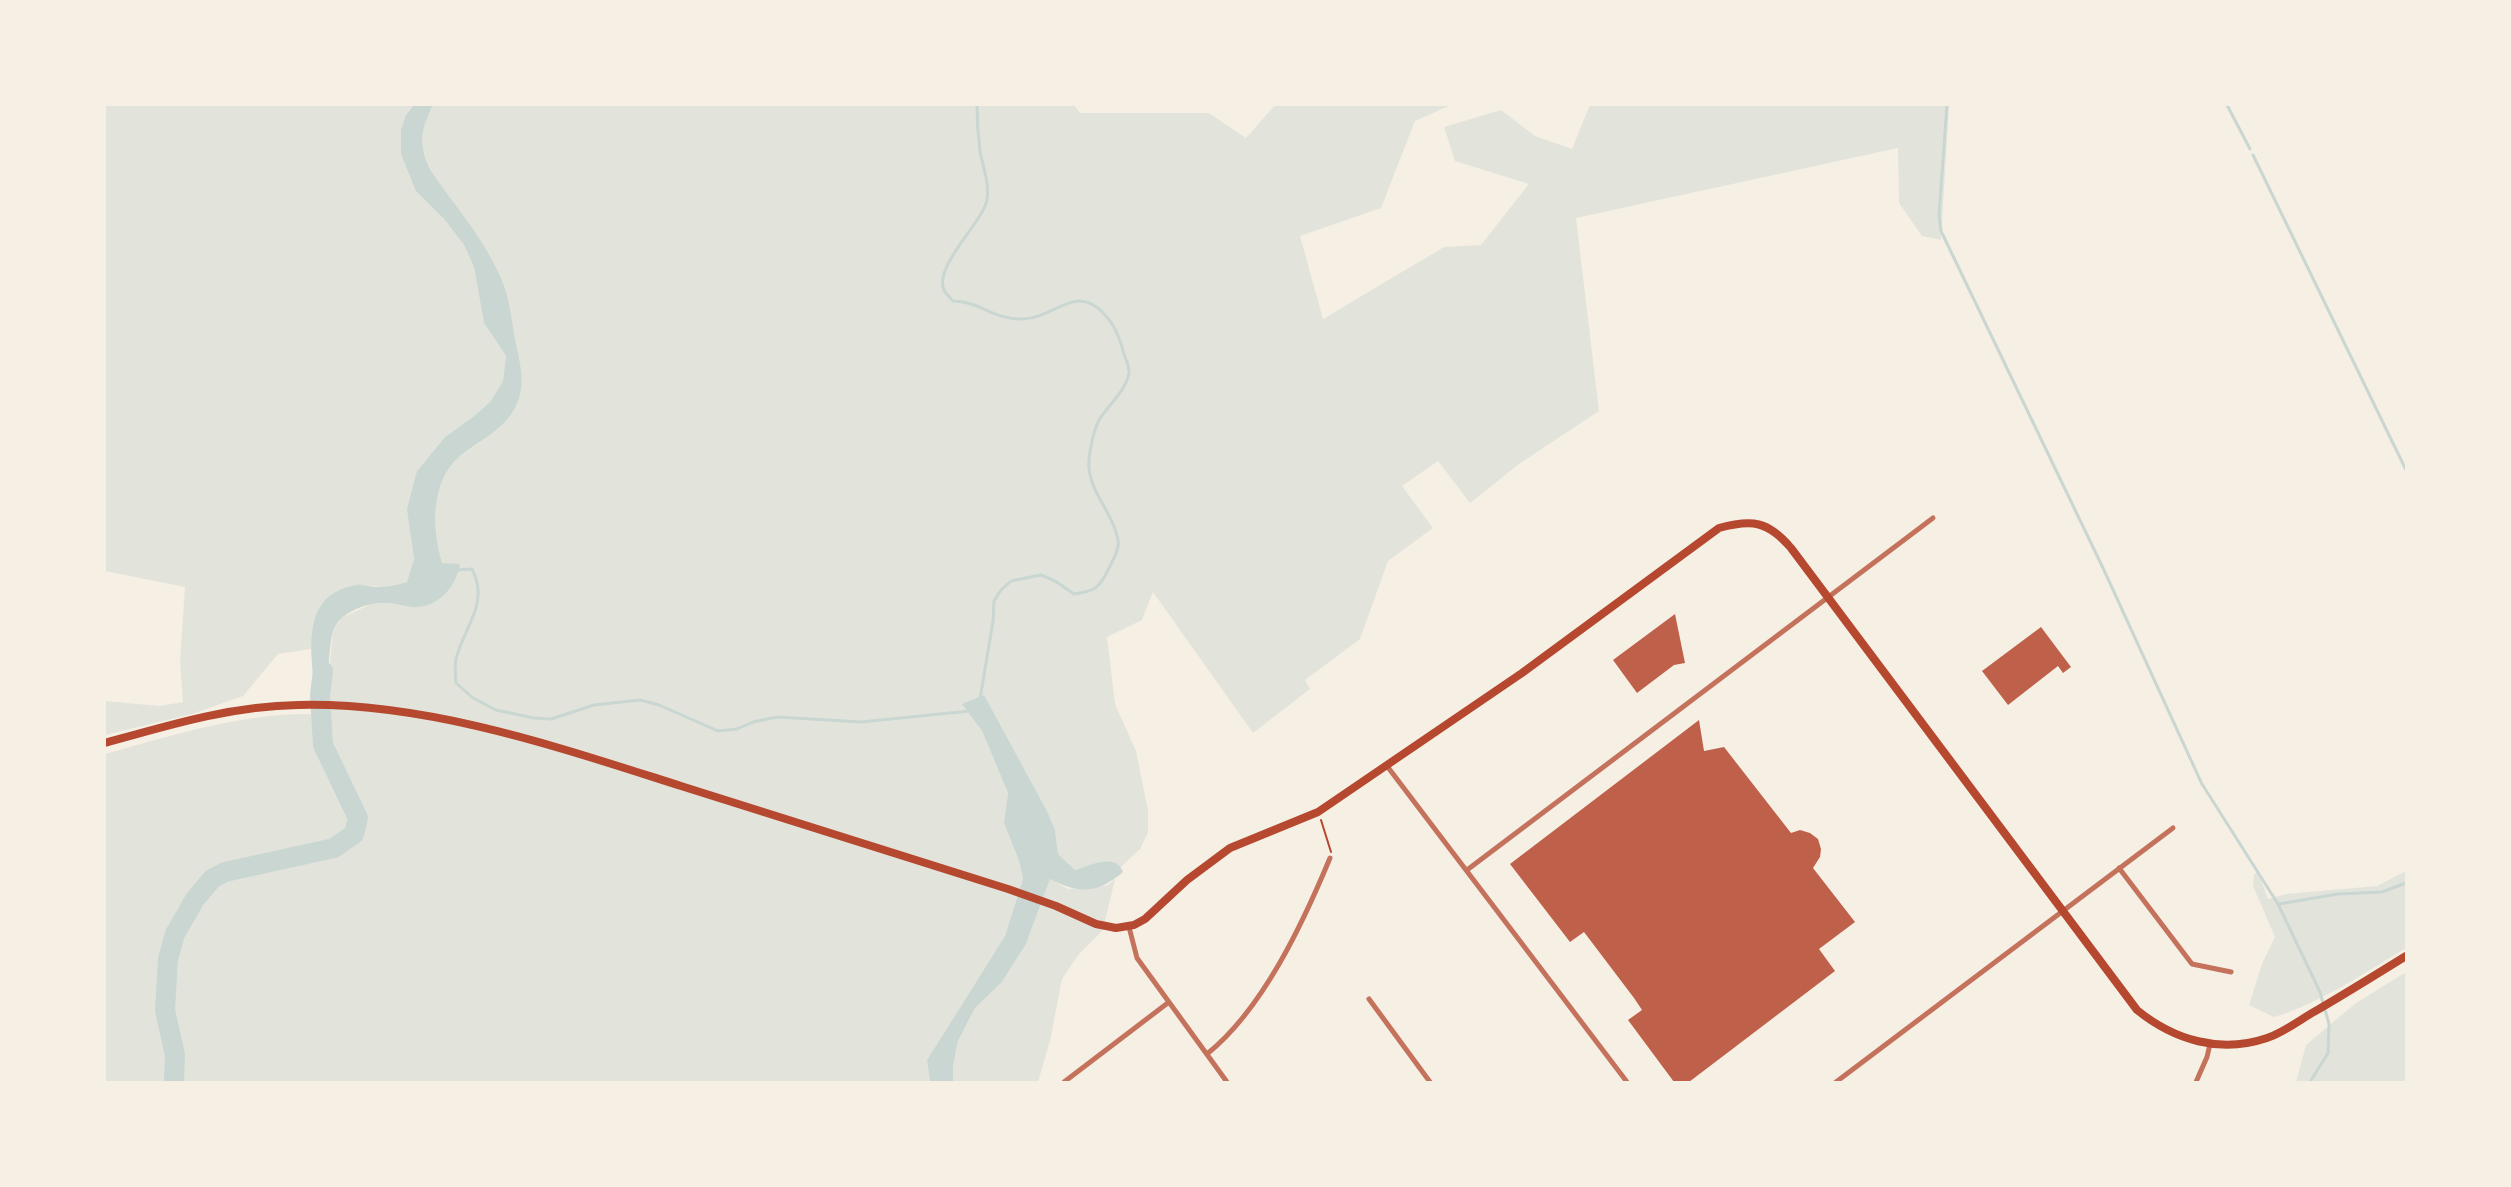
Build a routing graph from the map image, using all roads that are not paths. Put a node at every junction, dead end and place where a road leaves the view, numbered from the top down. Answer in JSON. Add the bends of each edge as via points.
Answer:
{"nodes":[{"id":1,"x":1934,"y":518,"type":"dead end"},
{"id":2,"x":1828,"y":597,"type":"junction"},
{"id":3,"x":105,"y":743,"type":"edge"},
{"id":4,"x":1387,"y":766,"type":"junction"},
{"id":5,"x":2173,"y":828,"type":"dead end"},
{"id":6,"x":1330,"y":858,"type":"road end"},
{"id":7,"x":2119,"y":868,"type":"junction"},
{"id":8,"x":1467,"y":870,"type":"junction"},
{"id":9,"x":2063,"y":909,"type":"junction"},
{"id":10,"x":1129,"y":927,"type":"junction"},
{"id":11,"x":2406,"y":956,"type":"edge"},
{"id":12,"x":2231,"y":972,"type":"dead end"},
{"id":13,"x":1369,"y":999,"type":"dead end"},
{"id":14,"x":1169,"y":1002,"type":"junction"},
{"id":15,"x":2210,"y":1044,"type":"junction"},
{"id":16,"x":1207,"y":1054,"type":"junction"},
{"id":17,"x":1064,"y":1082,"type":"edge"},
{"id":18,"x":1227,"y":1082,"type":"edge"},
{"id":19,"x":1430,"y":1082,"type":"edge"},
{"id":20,"x":1628,"y":1082,"type":"edge"},
{"id":21,"x":1836,"y":1082,"type":"edge"},
{"id":22,"x":2196,"y":1082,"type":"edge"}],
"edges":[{"from":1,"to":2,"type":"street"},
{"from":2,"to":4,"type":"main road","via":[[1791,548],[1770,528],[1742,522],[1719,528],[1595,621]]},
{"from":2,"to":8,"type":"street"},
{"from":2,"to":9,"type":"main road"},
{"from":3,"to":10,"type":"main road","via":[[243,708],[341,706],[411,713],[602,761],[1008,889],[1096,924]]},
{"from":4,"to":8,"type":"street"},
{"from":4,"to":10,"type":"main road","via":[[1318,812],[1230,848],[1187,880],[1145,919]]},
{"from":5,"to":7,"type":"street"},
{"from":6,"to":16,"type":"street","via":[[1303,921],[1269,978],[1231,1030]]},
{"from":7,"to":9,"type":"street"},
{"from":7,"to":12,"type":"street","via":[[2192,964]]},
{"from":8,"to":20,"type":"street"},
{"from":9,"to":15,"type":"main road","via":[[2137,1010],[2170,1033]]},
{"from":9,"to":21,"type":"street"},
{"from":10,"to":14,"type":"street","via":[[1137,958]]},
{"from":11,"to":15,"type":"main road","via":[[2266,1038]]},
{"from":13,"to":19,"type":"street"},
{"from":14,"to":16,"type":"street"},
{"from":14,"to":17,"type":"street"},
{"from":15,"to":22,"type":"street"},
{"from":16,"to":18,"type":"street"}]}
